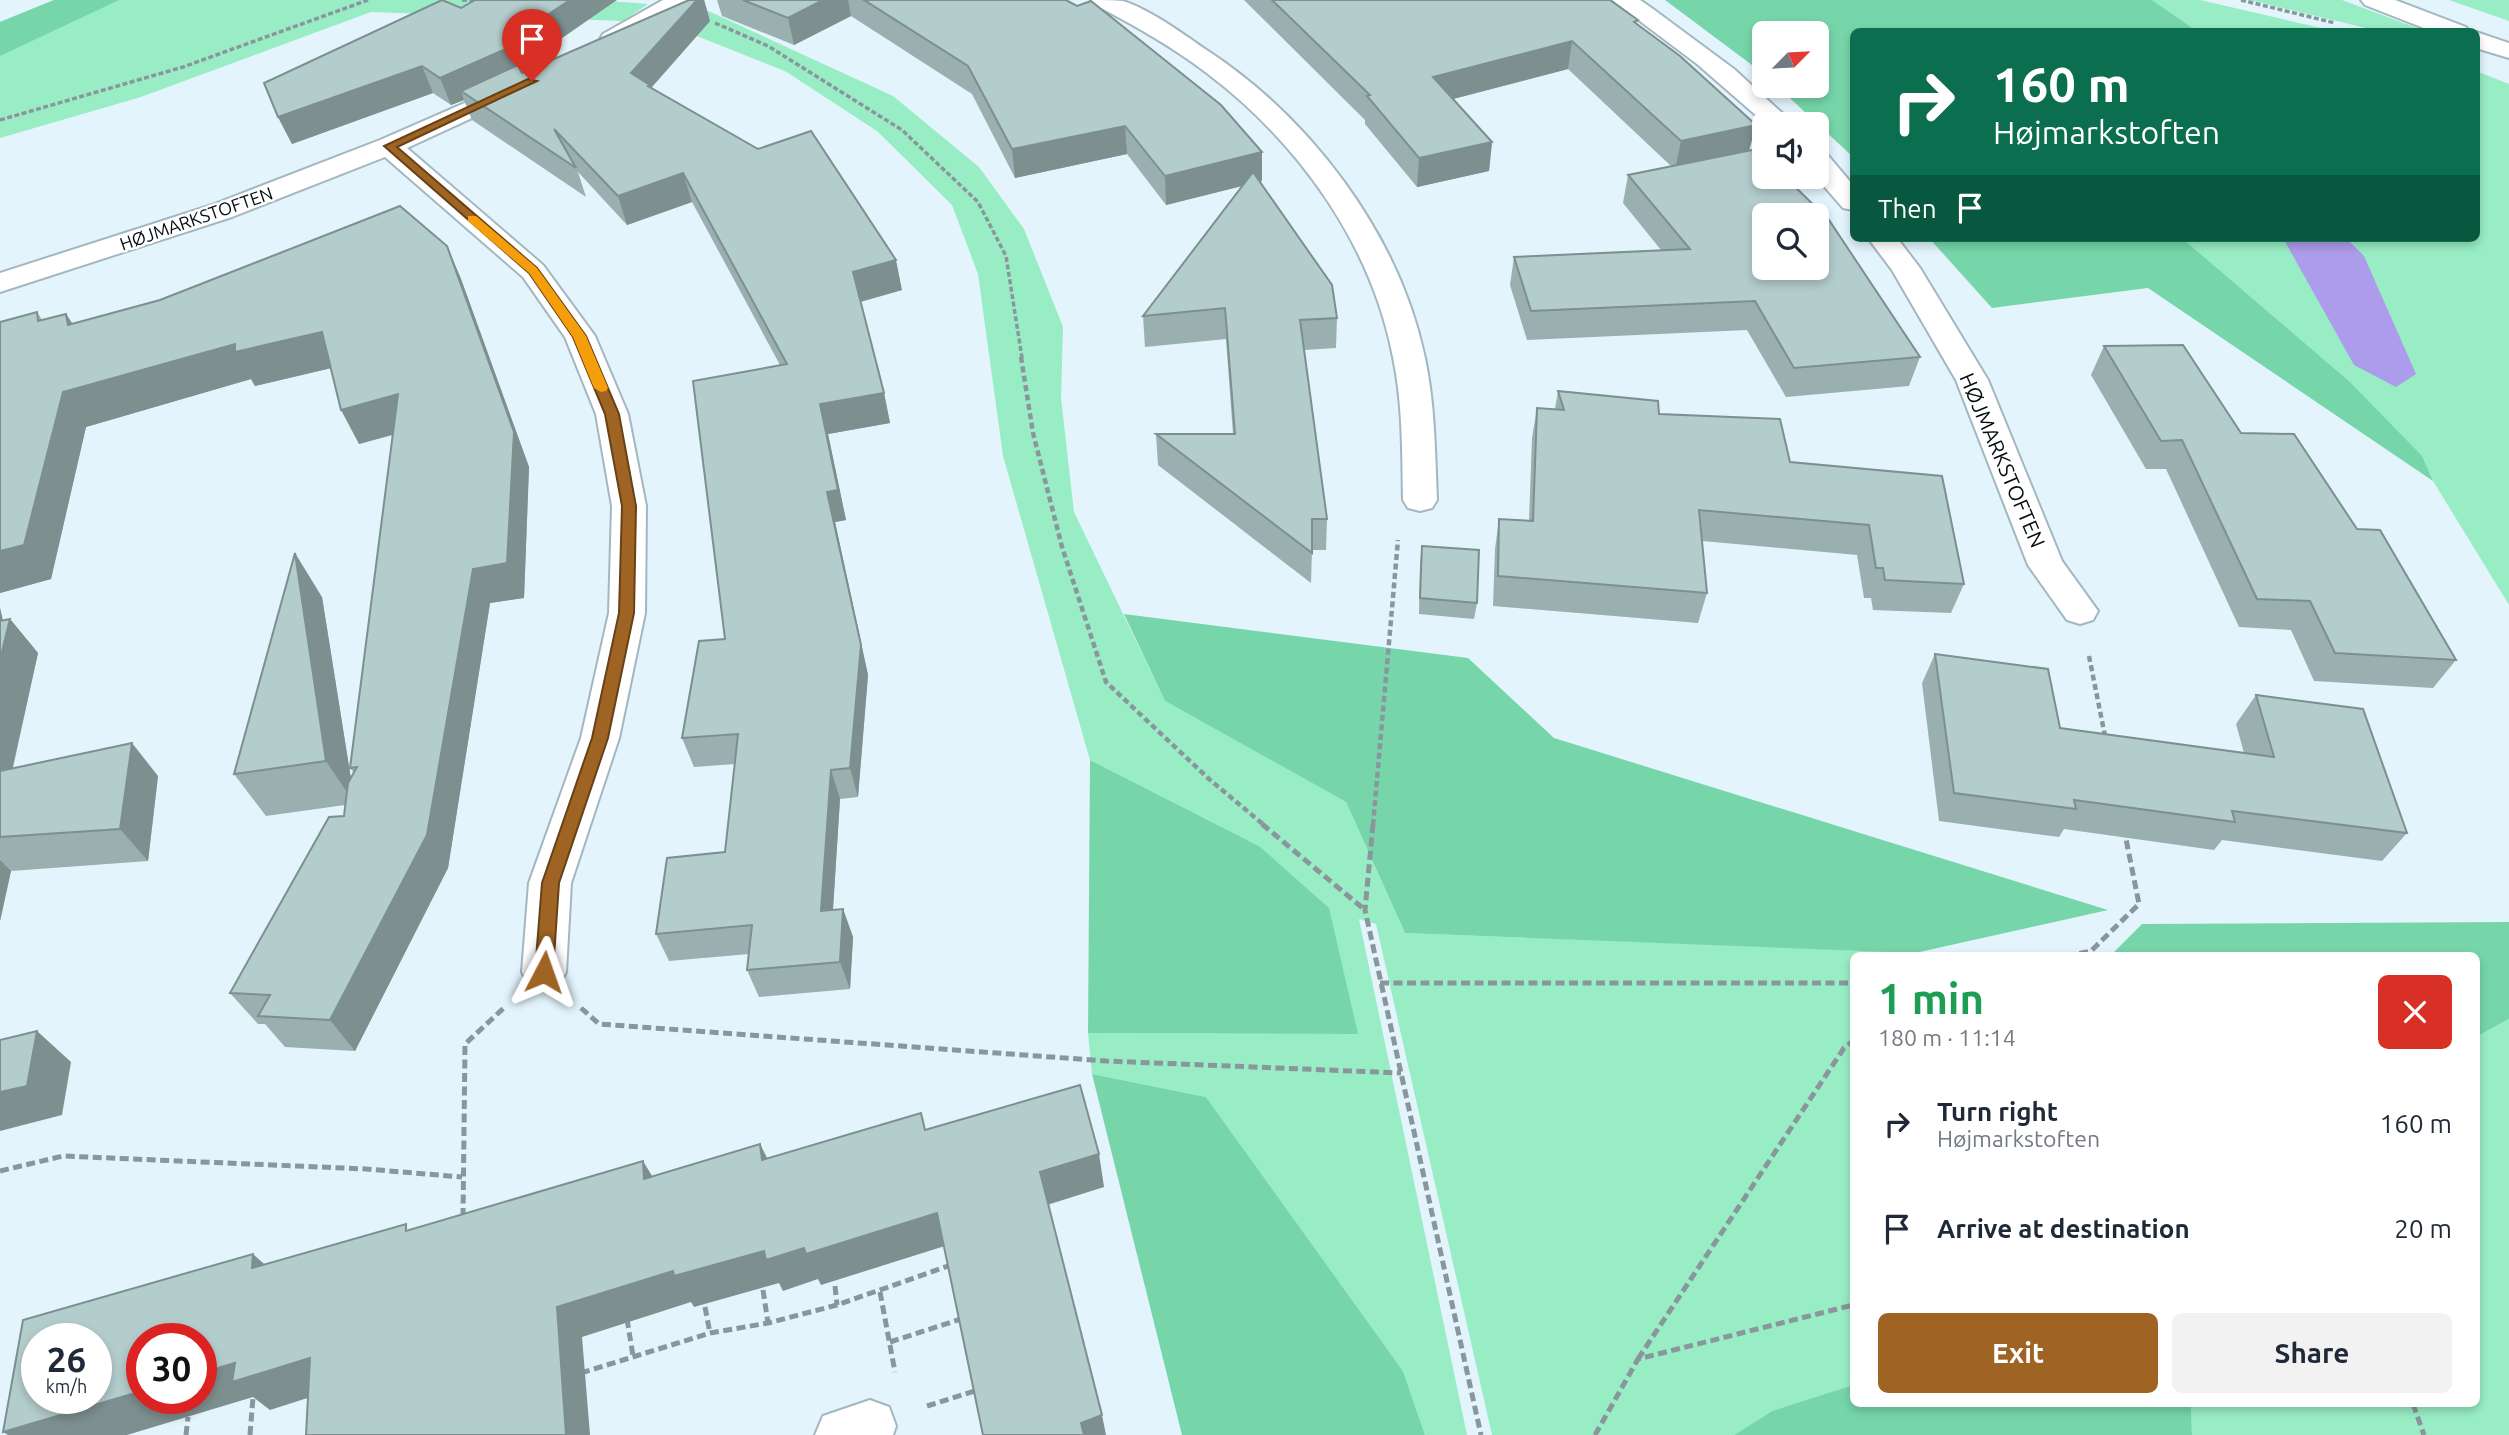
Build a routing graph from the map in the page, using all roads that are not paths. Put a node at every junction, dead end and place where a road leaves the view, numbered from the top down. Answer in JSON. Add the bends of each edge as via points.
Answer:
{"nodes":[{"id":1,"x":1103,"y":0,"type":"edge"},
{"id":2,"x":1624,"y":0,"type":"edge"},
{"id":3,"x":2373,"y":0,"type":"edge"},
{"id":4,"x":677,"y":3,"type":"edge"},
{"id":5,"x":2446,"y":28,"type":"edge"},
{"id":6,"x":2480,"y":40,"type":"edge"},
{"id":7,"x":590,"y":51,"type":"edge"},
{"id":8,"x":2509,"y":51,"type":"edge"},
{"id":9,"x":544,"y":76,"type":"edge"},
{"id":10,"x":1769,"y":112,"type":"edge"},
{"id":11,"x":389,"y":146,"type":"junction"},
{"id":12,"x":1829,"y":174,"type":"edge"},
{"id":13,"x":1850,"y":199,"type":"edge"},
{"id":14,"x":1885,"y":242,"type":"edge"},
{"id":15,"x":0,"y":283,"type":"edge"},
{"id":16,"x":1420,"y":500,"type":"road end"},
{"id":17,"x":2080,"y":611,"type":"road end"},
{"id":18,"x":544,"y":972,"type":"road end"}],
"edges":[{"from":1,"to":16,"type":"street","via":[[1217,69],[1275,119],[1334,188],[1368,243],[1400,319],[1418,404]]},
{"from":2,"to":10,"type":"street","via":[[1657,21]]},
{"from":3,"to":5,"type":"street"},
{"from":4,"to":7,"type":"street"},
{"from":6,"to":8,"type":"street"},
{"from":9,"to":11,"type":"street","name":"HØJMARKSTOFTEN"},
{"from":11,"to":15,"type":"street","name":"HØJMARKSTOFTEN","via":[[222,211]]},
{"from":11,"to":18,"type":"street","via":[[533,271],[580,336],[612,414],[629,506],[626,613],[600,738],[550,883]]},
{"from":12,"to":13,"type":"street"},
{"from":14,"to":17,"type":"street","name":"HØJMARKSTOFTEN","via":[[1972,380],[2046,565]]}]}
